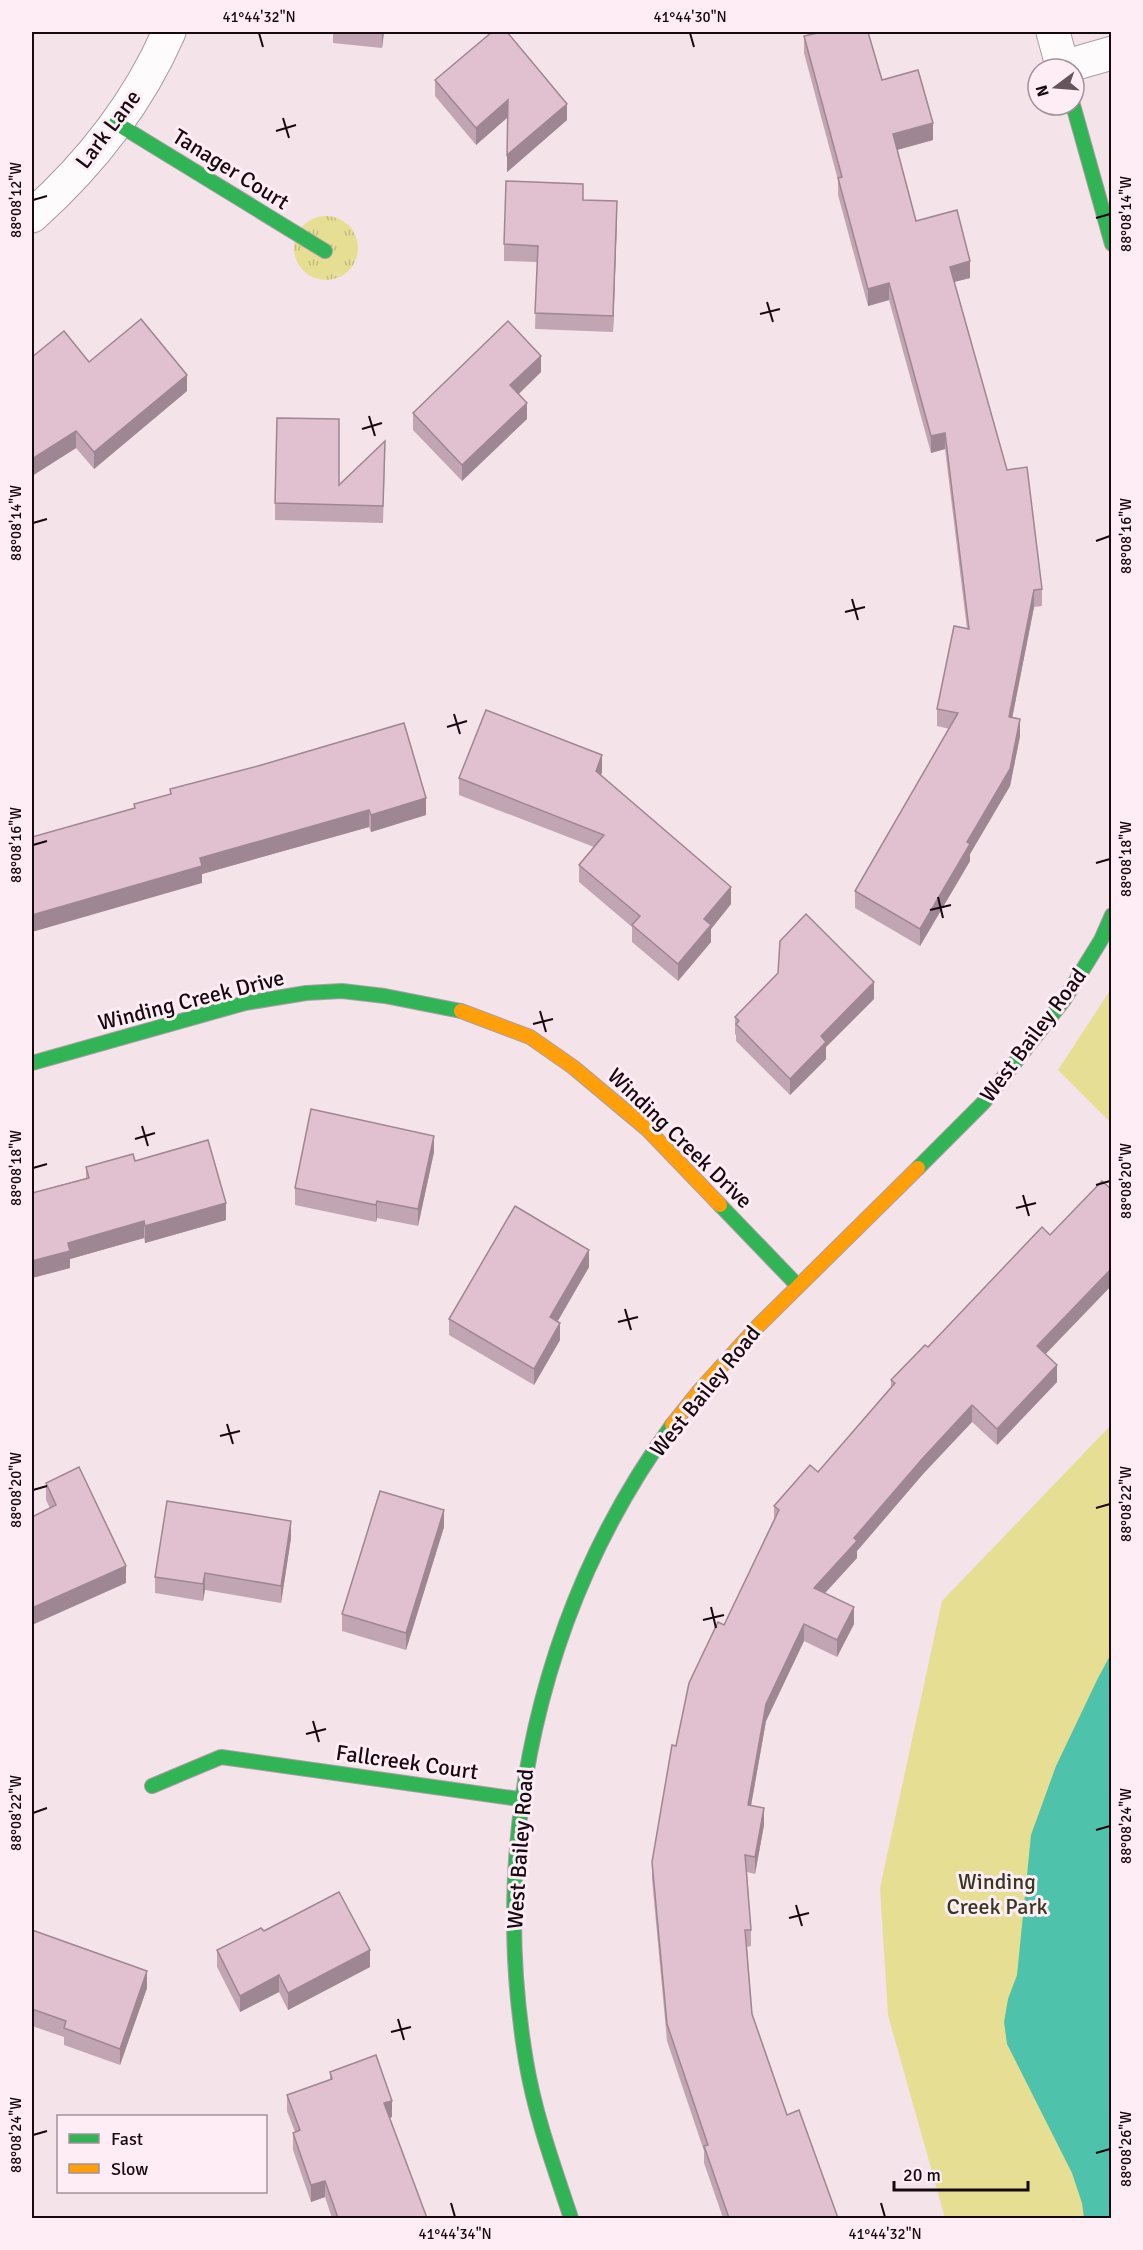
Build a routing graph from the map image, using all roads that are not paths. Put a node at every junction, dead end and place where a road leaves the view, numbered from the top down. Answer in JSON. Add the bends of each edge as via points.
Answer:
{"nodes":[{"id":1,"x":169,"y":32,"type":"edge"},
{"id":2,"x":1053,"y":32,"type":"edge"},
{"id":3,"x":1112,"y":53,"type":"edge"},
{"id":4,"x":1060,"y":57,"type":"edge"},
{"id":5,"x":1086,"y":61,"type":"edge"},
{"id":6,"x":1076,"y":117,"type":"edge"},
{"id":7,"x":116,"y":123,"type":"junction"},
{"id":8,"x":32,"y":216,"type":"edge"},
{"id":9,"x":1112,"y":243,"type":"edge"},
{"id":10,"x":325,"y":251,"type":"dead end"},
{"id":11,"x":1112,"y":915,"type":"edge"},
{"id":12,"x":32,"y":1064,"type":"edge"},
{"id":13,"x":798,"y":1286,"type":"junction"},
{"id":14,"x":152,"y":1786,"type":"dead end"},
{"id":15,"x":519,"y":1799,"type":"junction"},
{"id":16,"x":571,"y":2218,"type":"edge"}],
"edges":[{"from":1,"to":7,"type":"street","name":"Lark Lane","via":[[155,62]]},
{"from":2,"to":4,"type":"street"},
{"from":3,"to":5,"type":"street"},
{"from":6,"to":9,"type":"street"},
{"from":7,"to":8,"type":"street","name":"Lark Lane","via":[[84,163]]},
{"from":7,"to":10,"type":"street","name":"Tanager Court"},
{"from":11,"to":13,"type":"street","name":"West Bailey Road","via":[[1064,1000],[984,1102]]},
{"from":12,"to":13,"type":"street","name":"Winding Creek Drive","via":[[245,1003],[306,993],[342,991],[463,1011],[530,1037],[613,1099]]},
{"from":13,"to":15,"type":"street","name":"West Bailey Road","via":[[725,1361],[670,1428],[614,1516],[583,1578],[551,1665]]},
{"from":14,"to":15,"type":"street","name":"Fallcreek Court","via":[[220,1757]]},
{"from":15,"to":16,"type":"street","name":"West Bailey Road","via":[[513,1939],[517,1995],[540,2119]]}]}
